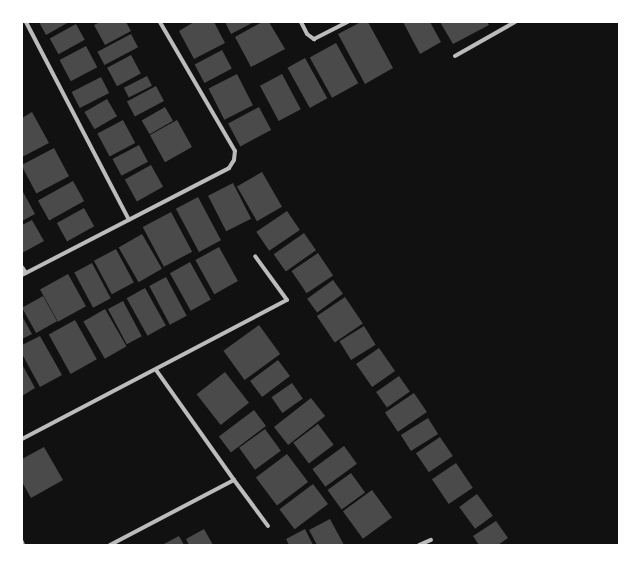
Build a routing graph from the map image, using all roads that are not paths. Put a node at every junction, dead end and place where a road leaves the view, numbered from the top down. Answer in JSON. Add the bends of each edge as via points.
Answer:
{"nodes":[{"id":1,"x":26,"y":22,"type":"edge"},
{"id":2,"x":160,"y":22,"type":"edge"},
{"id":3,"x":301,"y":22,"type":"edge"},
{"id":4,"x":348,"y":22,"type":"edge"},
{"id":5,"x":515,"y":22,"type":"edge"},
{"id":6,"x":455,"y":56,"type":"dead end"},
{"id":7,"x":129,"y":220,"type":"junction"},
{"id":8,"x":256,"y":256,"type":"dead end"},
{"id":9,"x":22,"y":267,"type":"edge"},
{"id":10,"x":24,"y":274,"type":"edge"},
{"id":11,"x":156,"y":370,"type":"junction"},
{"id":12,"x":22,"y":439,"type":"edge"},
{"id":13,"x":234,"y":480,"type":"junction"},
{"id":14,"x":268,"y":526,"type":"dead end"},
{"id":15,"x":431,"y":540,"type":"dead end"},
{"id":16,"x":110,"y":545,"type":"edge"},
{"id":17,"x":419,"y":545,"type":"edge"}],
"edges":[{"from":1,"to":7,"type":"street"},
{"from":2,"to":7,"type":"street","via":[[235,156],[229,168]]},
{"from":3,"to":4,"type":"street","via":[[307,34],[314,39]]},
{"from":5,"to":6,"type":"street"},
{"from":7,"to":10,"type":"street"},
{"from":8,"to":11,"type":"street","via":[[287,300]]},
{"from":9,"to":10,"type":"street"},
{"from":11,"to":12,"type":"street"},
{"from":11,"to":13,"type":"street"},
{"from":13,"to":14,"type":"street"},
{"from":13,"to":16,"type":"street"},
{"from":15,"to":17,"type":"street"}]}
